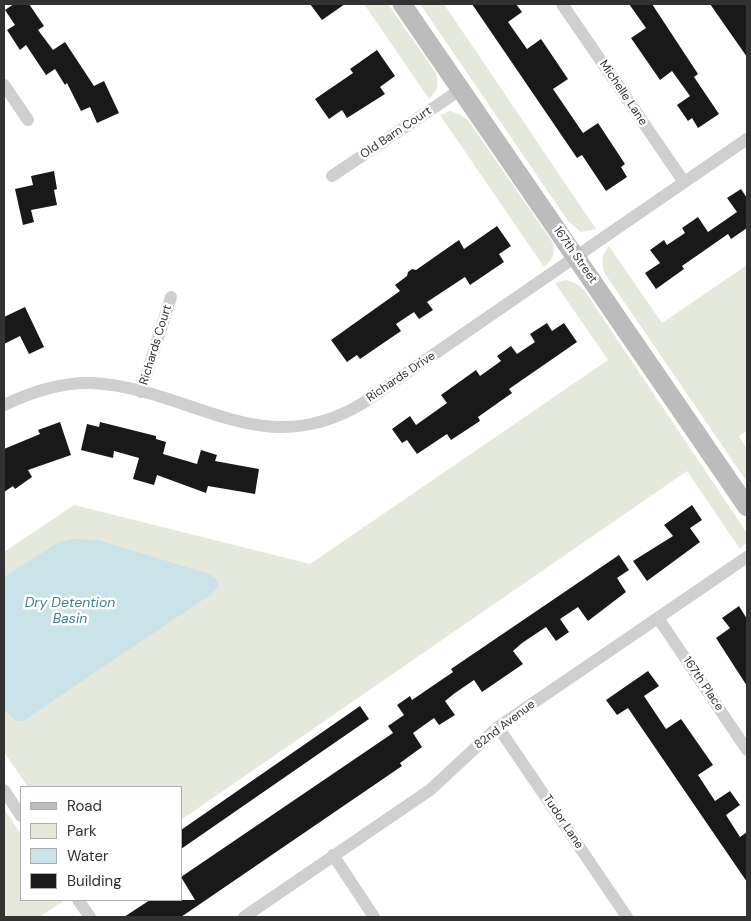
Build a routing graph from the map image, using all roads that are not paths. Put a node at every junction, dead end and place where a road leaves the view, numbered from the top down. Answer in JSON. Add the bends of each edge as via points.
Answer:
{"nodes":[{"id":1,"x":402,"y":4,"type":"edge"},
{"id":2,"x":562,"y":4,"type":"edge"},
{"id":3,"x":4,"y":85,"type":"edge"},
{"id":4,"x":460,"y":90,"type":"junction"},
{"id":5,"x":28,"y":120,"type":"dead end"},
{"id":6,"x":747,"y":139,"type":"edge"},
{"id":7,"x":332,"y":176,"type":"dead end"},
{"id":8,"x":684,"y":182,"type":"junction"},
{"id":9,"x":577,"y":256,"type":"junction"},
{"id":10,"x":171,"y":297,"type":"dead end"},
{"id":11,"x":141,"y":392,"type":"junction"},
{"id":12,"x":4,"y":406,"type":"edge"},
{"id":13,"x":747,"y":507,"type":"edge"},
{"id":14,"x":747,"y":557,"type":"edge"},
{"id":15,"x":658,"y":618,"type":"junction"},
{"id":16,"x":498,"y":727,"type":"junction"},
{"id":17,"x":747,"y":750,"type":"edge"},
{"id":18,"x":4,"y":790,"type":"edge"},
{"id":19,"x":20,"y":814,"type":"edge"},
{"id":20,"x":333,"y":855,"type":"junction"},
{"id":21,"x":79,"y":901,"type":"edge"},
{"id":22,"x":90,"y":917,"type":"edge"},
{"id":23,"x":244,"y":917,"type":"edge"},
{"id":24,"x":374,"y":917,"type":"edge"},
{"id":25,"x":627,"y":917,"type":"edge"}],
"edges":[{"from":1,"to":4,"type":"street","name":"167th Street"},
{"from":2,"to":8,"type":"street","name":"Michelle Lane"},
{"from":3,"to":5,"type":"street"},
{"from":4,"to":7,"type":"street","name":"Old Barn Court"},
{"from":4,"to":9,"type":"street","name":"167th Street"},
{"from":6,"to":8,"type":"street","name":"Richards Drive"},
{"from":8,"to":9,"type":"street","name":"Richards Drive"},
{"from":9,"to":11,"type":"street","name":"Richards Drive","via":[[363,403],[317,424],[259,426]]},
{"from":9,"to":13,"type":"street","name":"167th Street"},
{"from":10,"to":11,"type":"street","name":"Richards Court"},
{"from":11,"to":12,"type":"street","name":"Richards Drive","via":[[90,383],[66,385],[26,395]]},
{"from":14,"to":15,"type":"street","name":"82nd Avenue"},
{"from":15,"to":16,"type":"street","name":"82nd Avenue"},
{"from":15,"to":17,"type":"street","name":"167th Place"},
{"from":16,"to":20,"type":"street","name":"82nd Avenue","via":[[430,790]]},
{"from":16,"to":25,"type":"street","name":"Tudor Lane"},
{"from":18,"to":19,"type":"street"},
{"from":20,"to":23,"type":"street","name":"82nd Avenue"},
{"from":20,"to":24,"type":"street"},
{"from":21,"to":22,"type":"street"}]}
